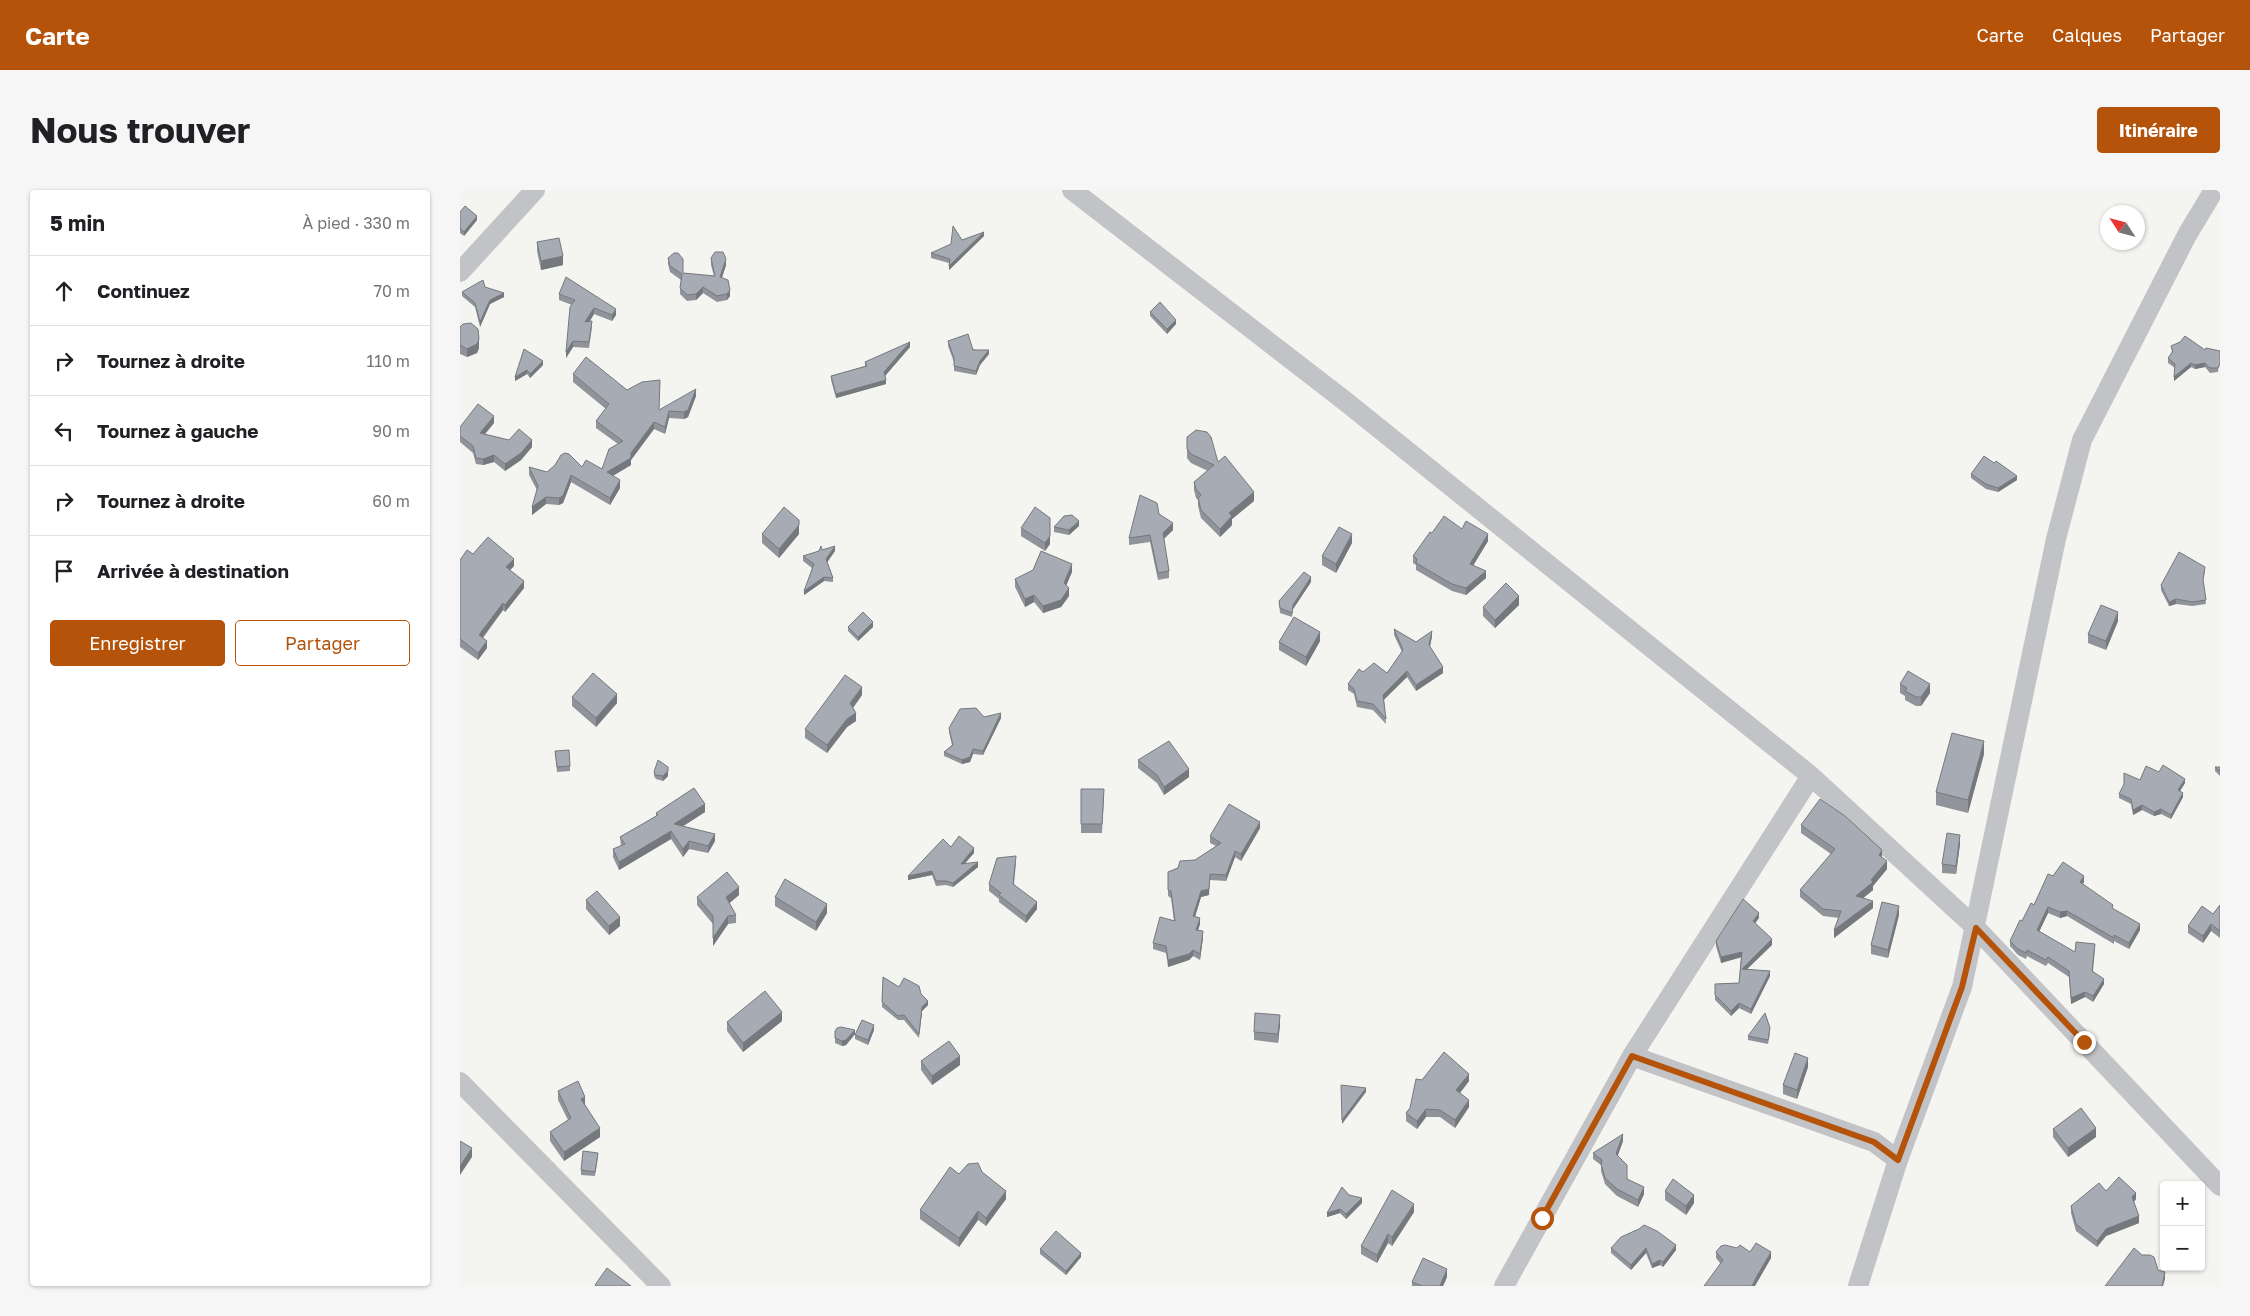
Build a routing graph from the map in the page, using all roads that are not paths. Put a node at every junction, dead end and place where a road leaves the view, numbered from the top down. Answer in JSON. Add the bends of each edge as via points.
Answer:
{"nodes":[{"id":1,"x":535,"y":190,"type":"edge"},
{"id":2,"x":1072,"y":190,"type":"edge"},
{"id":3,"x":2214,"y":190,"type":"edge"},
{"id":4,"x":460,"y":272,"type":"edge"},
{"id":5,"x":1811,"y":776,"type":"junction"},
{"id":6,"x":1976,"y":928,"type":"junction"},
{"id":7,"x":1632,"y":1056,"type":"junction"},
{"id":8,"x":460,"y":1082,"type":"edge"},
{"id":9,"x":1898,"y":1160,"type":"junction"},
{"id":10,"x":2220,"y":1186,"type":"edge"},
{"id":11,"x":661,"y":1286,"type":"edge"},
{"id":12,"x":1504,"y":1286,"type":"edge"},
{"id":13,"x":1858,"y":1286,"type":"edge"}],
"edges":[{"from":1,"to":4,"type":"street"},
{"from":2,"to":5,"type":"street","via":[[1346,401]]},
{"from":3,"to":6,"type":"street","via":[[2187,235],[2082,440],[2056,539]]},
{"from":5,"to":6,"type":"street"},
{"from":5,"to":7,"type":"street"},
{"from":6,"to":9,"type":"street","via":[[1962,987]]},
{"from":6,"to":10,"type":"street"},
{"from":7,"to":9,"type":"street","via":[[1874,1142]]},
{"from":7,"to":12,"type":"street"},
{"from":8,"to":11,"type":"street"},
{"from":9,"to":13,"type":"street"}]}
